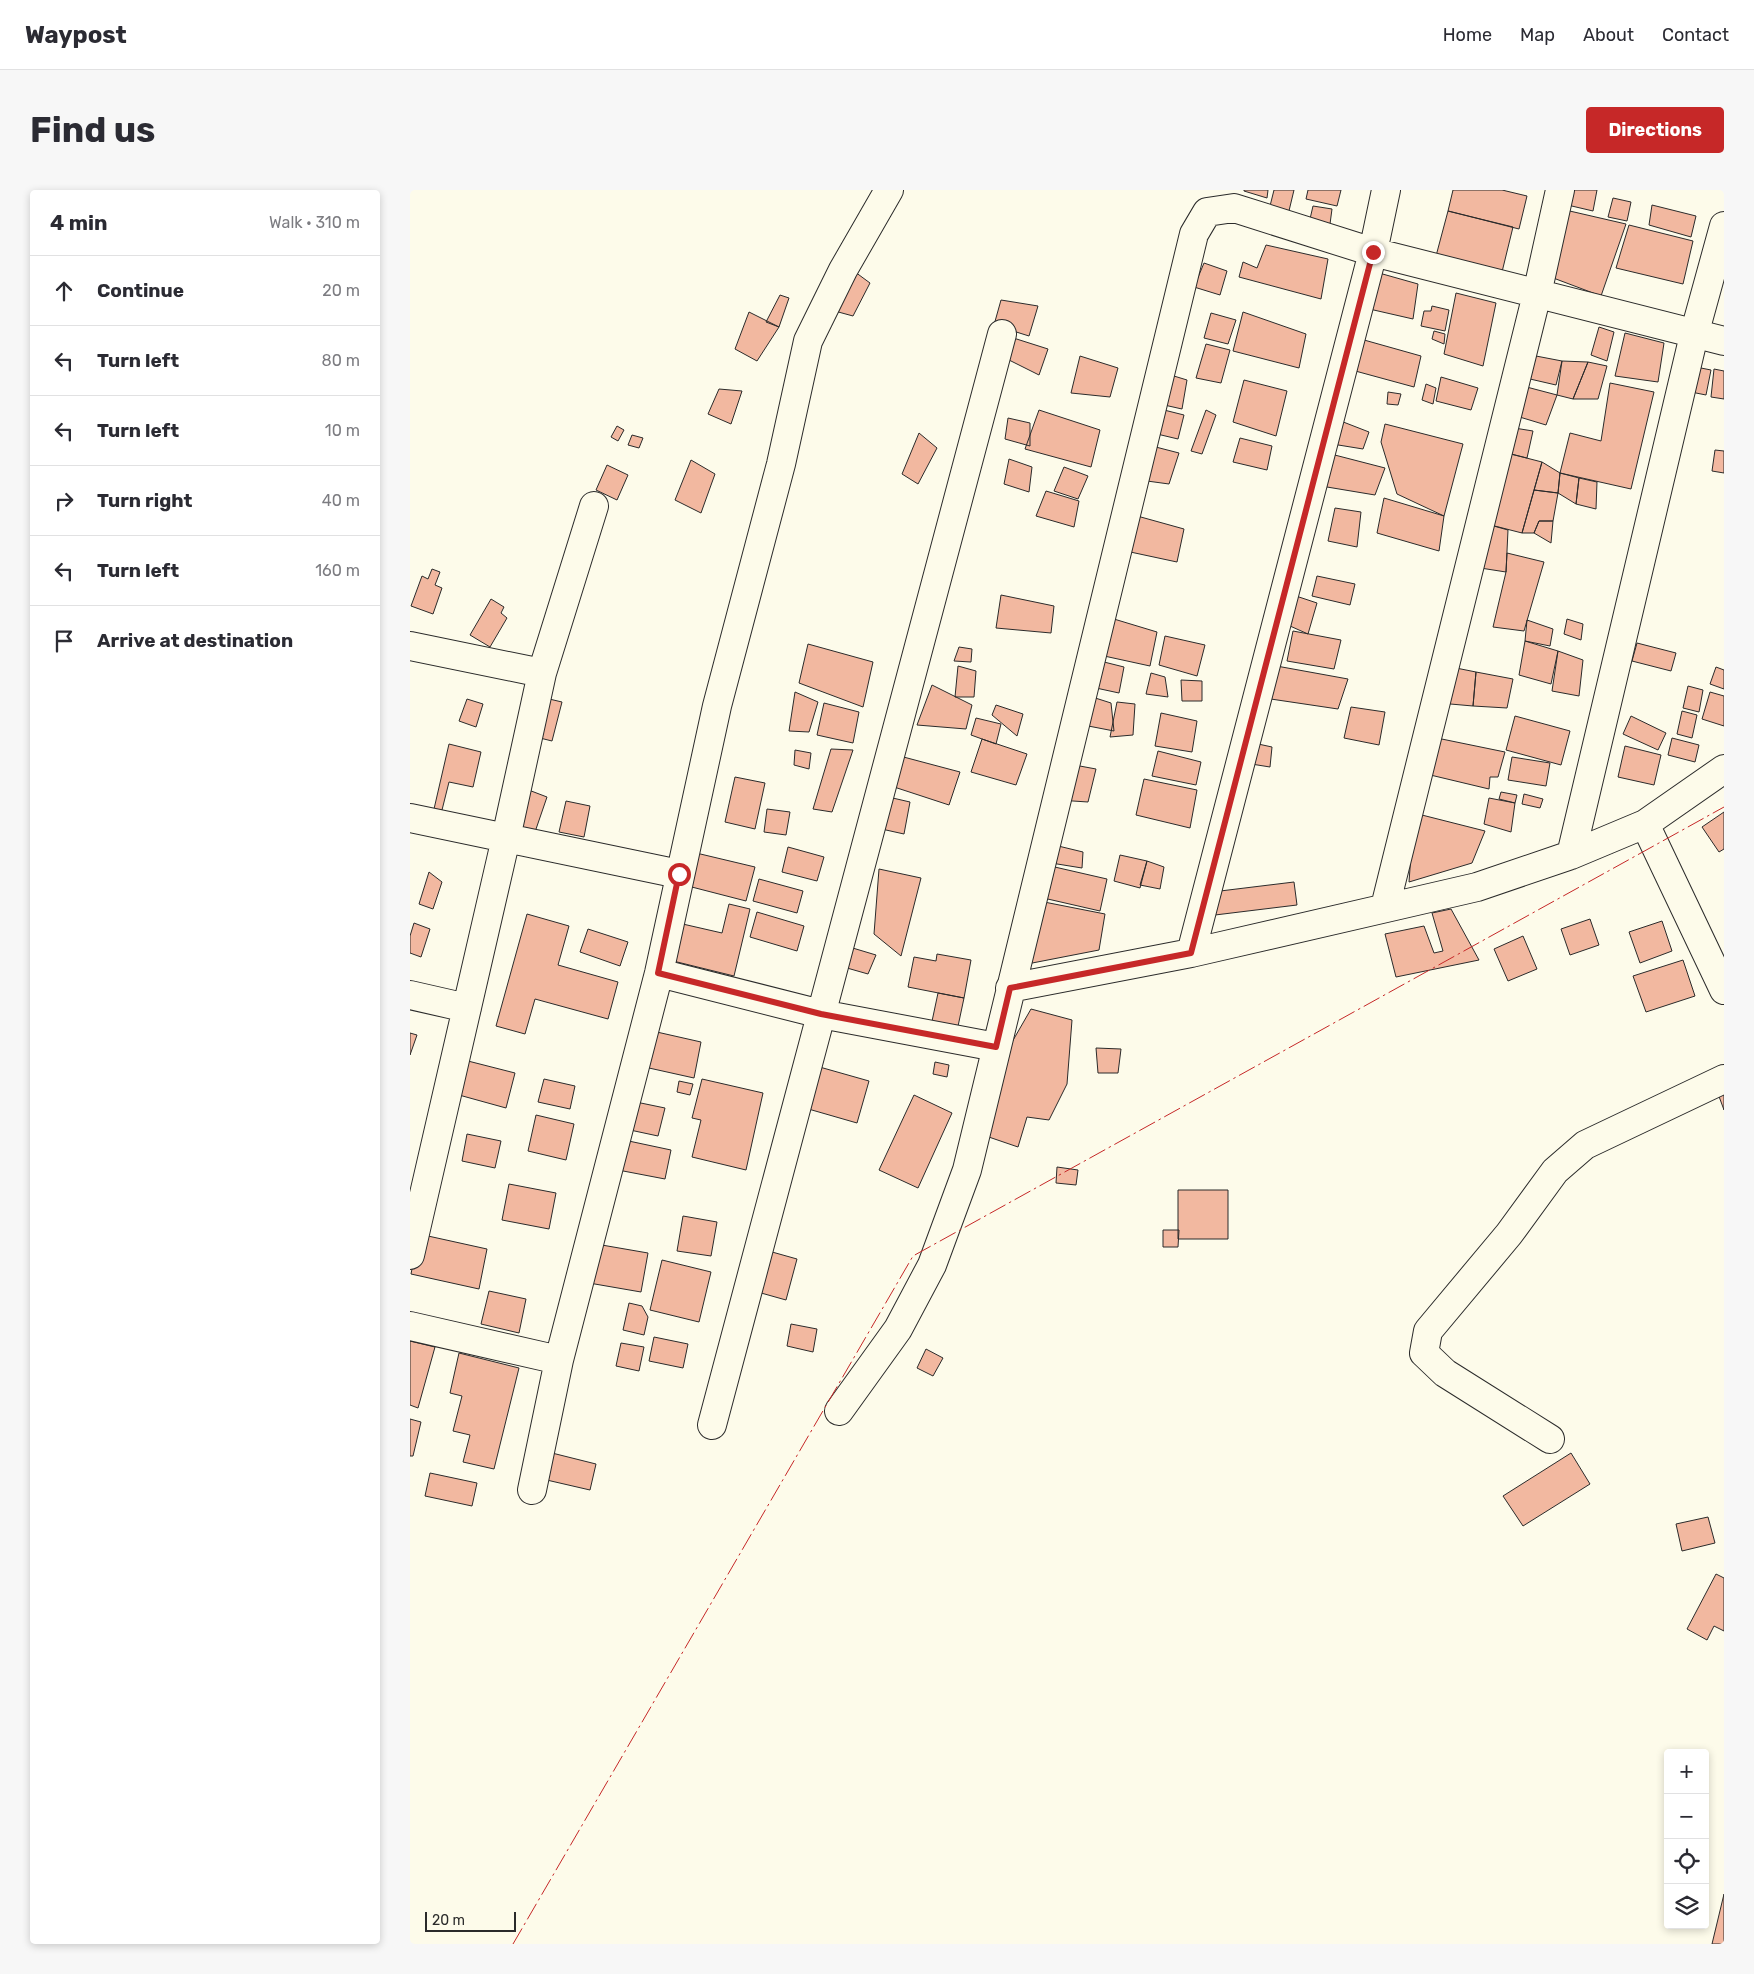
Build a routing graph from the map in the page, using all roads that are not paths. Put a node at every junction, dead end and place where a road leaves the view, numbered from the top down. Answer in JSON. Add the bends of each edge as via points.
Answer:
{"nodes":[{"id":1,"x":889,"y":190,"type":"edge"},
{"id":2,"x":1386,"y":190,"type":"edge"},
{"id":3,"x":1560,"y":190,"type":"edge"},
{"id":4,"x":1724,"y":226,"type":"edge"},
{"id":5,"x":1373,"y":252,"type":"junction"},
{"id":6,"x":1537,"y":294,"type":"junction"},
{"id":7,"x":1002,"y":334,"type":"dead end"},
{"id":8,"x":1694,"y":335,"type":"junction"},
{"id":9,"x":1724,"y":342,"type":"edge"},
{"id":10,"x":594,"y":506,"type":"dead end"},
{"id":11,"x":410,"y":646,"type":"edge"},
{"id":12,"x":542,"y":673,"type":"junction"},
{"id":13,"x":1724,"y":769,"type":"edge"},
{"id":14,"x":410,"y":818,"type":"edge"},
{"id":15,"x":1645,"y":824,"type":"junction"},
{"id":16,"x":506,"y":838,"type":"junction"},
{"id":17,"x":1571,"y":855,"type":"junction"},
{"id":18,"x":679,"y":874,"type":"junction"},
{"id":19,"x":1385,"y":907,"type":"junction"},
{"id":20,"x":1191,"y":953,"type":"junction"},
{"id":21,"x":658,"y":973,"type":"junction"},
{"id":22,"x":1010,"y":988,"type":"junction"},
{"id":23,"x":1724,"y":990,"type":"edge"},
{"id":24,"x":410,"y":995,"type":"edge"},
{"id":25,"x":467,"y":1008,"type":"junction"},
{"id":26,"x":821,"y":1014,"type":"junction"},
{"id":27,"x":996,"y":1047,"type":"junction"},
{"id":28,"x":1724,"y":1079,"type":"edge"},
{"id":29,"x":418,"y":1178,"type":"edge"},
{"id":30,"x":410,"y":1255,"type":"edge"},
{"id":31,"x":410,"y":1326,"type":"edge"},
{"id":32,"x":559,"y":1360,"type":"junction"},
{"id":33,"x":839,"y":1412,"type":"dead end"},
{"id":34,"x":712,"y":1425,"type":"dead end"},
{"id":35,"x":1550,"y":1439,"type":"dead end"},
{"id":36,"x":532,"y":1490,"type":"dead end"}],
"edges":[{"from":1,"to":18,"type":"street","via":[[843,270],[808,341],[781,464],[717,706]]},
{"from":2,"to":5,"type":"street"},
{"from":3,"to":6,"type":"street"},
{"from":4,"to":8,"type":"street"},
{"from":5,"to":6,"type":"street"},
{"from":5,"to":20,"type":"street"},
{"from":5,"to":22,"type":"street","via":[[1234,208],[1207,212],[1194,234]]},
{"from":6,"to":8,"type":"street"},
{"from":6,"to":19,"type":"street"},
{"from":7,"to":26,"type":"street"},
{"from":8,"to":9,"type":"street"},
{"from":8,"to":17,"type":"street"},
{"from":10,"to":12,"type":"street"},
{"from":11,"to":12,"type":"street"},
{"from":12,"to":16,"type":"street"},
{"from":13,"to":15,"type":"street"},
{"from":14,"to":16,"type":"street"},
{"from":15,"to":17,"type":"street"},
{"from":15,"to":23,"type":"street"},
{"from":16,"to":18,"type":"street"},
{"from":16,"to":25,"type":"street"},
{"from":17,"to":19,"type":"street","via":[[1477,887]]},
{"from":18,"to":21,"type":"street"},
{"from":19,"to":20,"type":"street"},
{"from":20,"to":22,"type":"street"},
{"from":21,"to":26,"type":"street"},
{"from":21,"to":32,"type":"street"},
{"from":22,"to":27,"type":"street"},
{"from":24,"to":25,"type":"street"},
{"from":25,"to":29,"type":"street"},
{"from":26,"to":27,"type":"street"},
{"from":26,"to":34,"type":"street"},
{"from":27,"to":33,"type":"street","via":[[967,1170],[932,1265],[898,1329]]},
{"from":28,"to":35,"type":"street","via":[[1585,1145],[1556,1171],[1509,1234],[1428,1331],[1424,1353],[1445,1373]]},
{"from":29,"to":30,"type":"street"},
{"from":31,"to":32,"type":"street"},
{"from":32,"to":36,"type":"street"}]}
